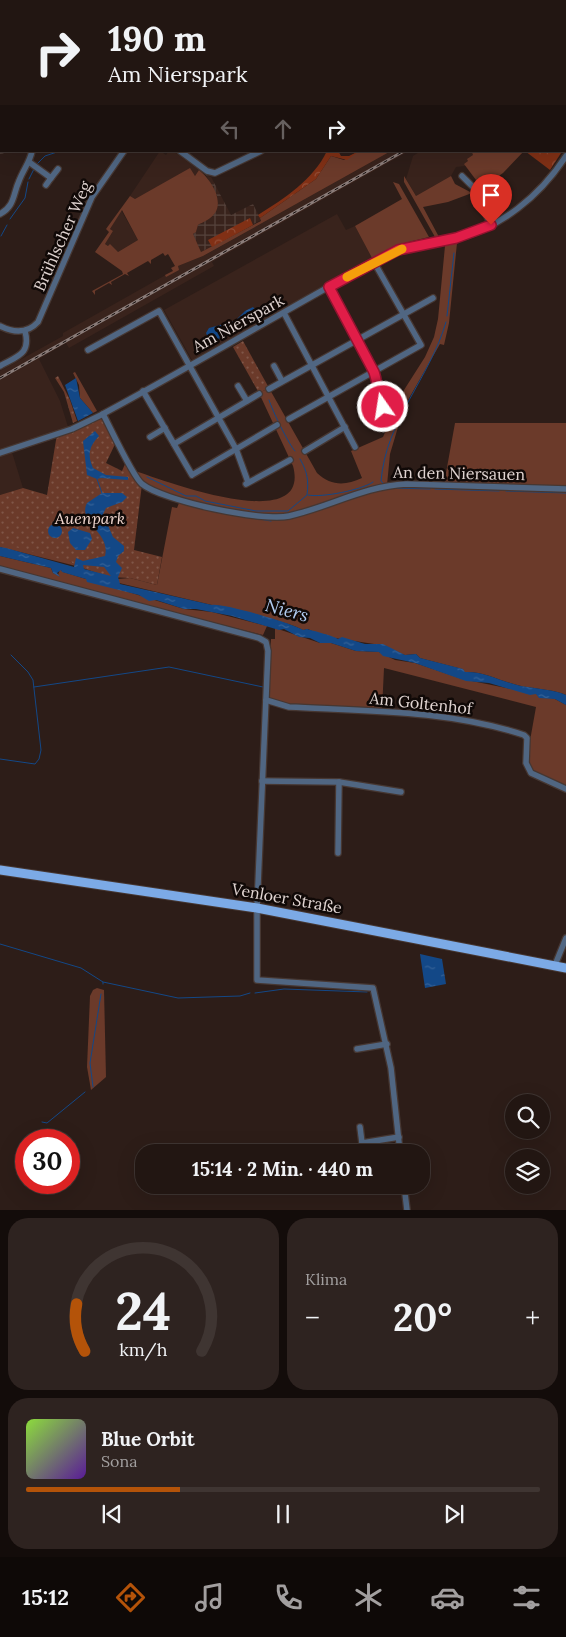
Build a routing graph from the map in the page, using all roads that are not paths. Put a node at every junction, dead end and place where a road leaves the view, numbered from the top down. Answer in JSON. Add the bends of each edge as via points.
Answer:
{"nodes":[{"id":1,"x":32,"y":152,"type":"edge"},
{"id":2,"x":123,"y":152,"type":"edge"},
{"id":3,"x":181,"y":152,"type":"edge"},
{"id":4,"x":259,"y":152,"type":"edge"},
{"id":5,"x":566,"y":156,"type":"edge"},
{"id":6,"x":29,"y":162,"type":"junction"},
{"id":7,"x":58,"y":169,"type":"dead end"},
{"id":8,"x":462,"y":176,"type":"dead end"},
{"id":9,"x":51,"y":178,"type":"junction"},
{"id":10,"x":46,"y":186,"type":"dead end"},
{"id":11,"x":1,"y":211,"type":"edge"},
{"id":12,"x":491,"y":225,"type":"junction"},
{"id":13,"x":374,"y":262,"type":"junction"},
{"id":14,"x":329,"y":287,"type":"junction"},
{"id":15,"x":433,"y":298,"type":"dead end"},
{"id":16,"x":284,"y":313,"type":"junction"},
{"id":17,"x":403,"y":314,"type":"junction"},
{"id":18,"x":0,"y":326,"type":"edge"},
{"id":19,"x":26,"y":331,"type":"junction"},
{"id":20,"x":358,"y":339,"type":"junction"},
{"id":21,"x":88,"y":350,"type":"dead end"},
{"id":22,"x":312,"y":365,"type":"junction"},
{"id":23,"x":0,"y":366,"type":"edge"},
{"id":24,"x":189,"y":366,"type":"junction"},
{"id":25,"x":274,"y":366,"type":"dead end"},
{"id":26,"x":374,"y":372,"type":"junction"},
{"id":27,"x":282,"y":381,"type":"junction"},
{"id":28,"x":238,"y":386,"type":"dead end"},
{"id":29,"x":269,"y":389,"type":"dead end"},
{"id":30,"x":143,"y":391,"type":"junction"},
{"id":31,"x":259,"y":394,"type":"dead end"},
{"id":32,"x":330,"y":396,"type":"junction"},
{"id":33,"x":247,"y":401,"type":"junction"},
{"id":34,"x":103,"y":414,"type":"junction"},
{"id":35,"x":218,"y":418,"type":"junction"},
{"id":36,"x":289,"y":419,"type":"dead end"},
{"id":37,"x":389,"y":422,"type":"dead end"},
{"id":38,"x":277,"y":425,"type":"dead end"},
{"id":39,"x":165,"y":428,"type":"junction"},
{"id":40,"x":345,"y":428,"type":"junction"},
{"id":41,"x":150,"y":437,"type":"dead end"},
{"id":42,"x":174,"y":444,"type":"junction"},
{"id":43,"x":355,"y":447,"type":"dead end"},
{"id":44,"x":236,"y":449,"type":"junction"},
{"id":45,"x":305,"y":451,"type":"dead end"},
{"id":46,"x":0,"y":453,"type":"edge"},
{"id":47,"x":290,"y":460,"type":"dead end"},
{"id":48,"x":566,"y":489,"type":"edge"},
{"id":49,"x":0,"y":570,"type":"edge"},
{"id":50,"x":266,"y":700,"type":"junction"},
{"id":51,"x":262,"y":781,"type":"junction"},
{"id":52,"x":339,"y":782,"type":"junction"},
{"id":53,"x":566,"y":789,"type":"edge"},
{"id":54,"x":401,"y":792,"type":"dead end"},
{"id":55,"x":338,"y":853,"type":"dead end"},
{"id":56,"x":0,"y":870,"type":"edge"},
{"id":57,"x":257,"y":908,"type":"junction"},
{"id":58,"x":566,"y":938,"type":"edge"},
{"id":59,"x":555,"y":965,"type":"junction"},
{"id":60,"x":566,"y":968,"type":"edge"},
{"id":61,"x":387,"y":1044,"type":"junction"},
{"id":62,"x":357,"y":1049,"type":"dead end"},
{"id":63,"x":360,"y":1127,"type":"dead end"},
{"id":64,"x":399,"y":1137,"type":"junction"},
{"id":65,"x":362,"y":1143,"type":"joint"},
{"id":66,"x":399,"y":1144,"type":"edge"},
{"id":67,"x":405,"y":1194,"type":"edge"},
{"id":68,"x":407,"y":1210,"type":"edge"}],
"edges":[{"from":1,"to":6,"type":"street"},
{"from":2,"to":19,"type":"street","name":"Brühlscher Weg","via":[[94,193],[40,317]]},
{"from":3,"to":4,"type":"street","via":[[207,171],[216,173]]},
{"from":5,"to":12,"type":"street","name":"Am Nierspark","via":[[530,200]]},
{"from":6,"to":9,"type":"street"},
{"from":6,"to":11,"type":"street","via":[[18,182],[15,199]]},
{"from":7,"to":9,"type":"street"},
{"from":8,"to":12,"type":"street","via":[[474,188]]},
{"from":9,"to":10,"type":"street"},
{"from":12,"to":13,"type":"street","name":"Am Nierspark","via":[[456,238],[398,250]]},
{"from":13,"to":14,"type":"street","name":"Am Nierspark"},
{"from":13,"to":17,"type":"street"},
{"from":14,"to":16,"type":"street","name":"Am Nierspark"},
{"from":14,"to":20,"type":"street"},
{"from":15,"to":17,"type":"street"},
{"from":16,"to":22,"type":"street"},
{"from":16,"to":24,"type":"street","name":"Am Nierspark"},
{"from":17,"to":20,"type":"street"},
{"from":17,"to":26,"type":"street","via":[[420,345]]},
{"from":18,"to":19,"type":"street"},
{"from":19,"to":23,"type":"street","via":[[24,352]]},
{"from":20,"to":22,"type":"street"},
{"from":20,"to":26,"type":"street"},
{"from":21,"to":24,"type":"street","via":[[159,311]]},
{"from":22,"to":27,"type":"street"},
{"from":22,"to":32,"type":"street"},
{"from":24,"to":30,"type":"street","name":"Am Nierspark"},
{"from":24,"to":35,"type":"street"},
{"from":25,"to":27,"type":"street"},
{"from":26,"to":32,"type":"street"},
{"from":26,"to":37,"type":"street","via":[[377,392]]},
{"from":27,"to":29,"type":"street"},
{"from":28,"to":33,"type":"street"},
{"from":30,"to":34,"type":"street","name":"Am Nierspark"},
{"from":30,"to":39,"type":"street"},
{"from":31,"to":33,"type":"street"},
{"from":32,"to":36,"type":"street"},
{"from":32,"to":40,"type":"street"},
{"from":33,"to":35,"type":"street"},
{"from":34,"to":46,"type":"street","name":"Am Nierspark","via":[[72,429]]},
{"from":34,"to":48,"type":"street","name":"An den Niersauen","via":[[142,484],[181,500],[257,517],[291,516],[398,484]]},
{"from":35,"to":42,"type":"street"},
{"from":35,"to":44,"type":"street"},
{"from":38,"to":44,"type":"street"},
{"from":39,"to":41,"type":"street"},
{"from":39,"to":42,"type":"street"},
{"from":40,"to":43,"type":"street"},
{"from":40,"to":45,"type":"street"},
{"from":42,"to":44,"type":"street","via":[[192,475]]},
{"from":44,"to":47,"type":"street","via":[[247,483]]},
{"from":49,"to":50,"type":"street","via":[[263,639],[268,651]]},
{"from":50,"to":51,"type":"street"},
{"from":50,"to":53,"type":"street","name":"Am Goltenhof","via":[[289,706],[440,715],[492,725],[524,735],[527,738],[526,763],[531,773]]},
{"from":51,"to":52,"type":"street"},
{"from":51,"to":57,"type":"street"},
{"from":52,"to":54,"type":"street"},
{"from":52,"to":55,"type":"street"},
{"from":56,"to":57,"type":"main road","name":"Venloer Straße"},
{"from":57,"to":59,"type":"main road","name":"Venloer Straße"},
{"from":57,"to":61,"type":"street","via":[[257,980],[373,988]]},
{"from":58,"to":59,"type":"street"},
{"from":59,"to":60,"type":"main road","name":"Venloer Straße"},
{"from":61,"to":62,"type":"street"},
{"from":61,"to":64,"type":"street"},
{"from":63,"to":65,"type":"street"},
{"from":64,"to":65,"type":"street"},
{"from":64,"to":66,"type":"street"},
{"from":67,"to":68,"type":"street"}]}
